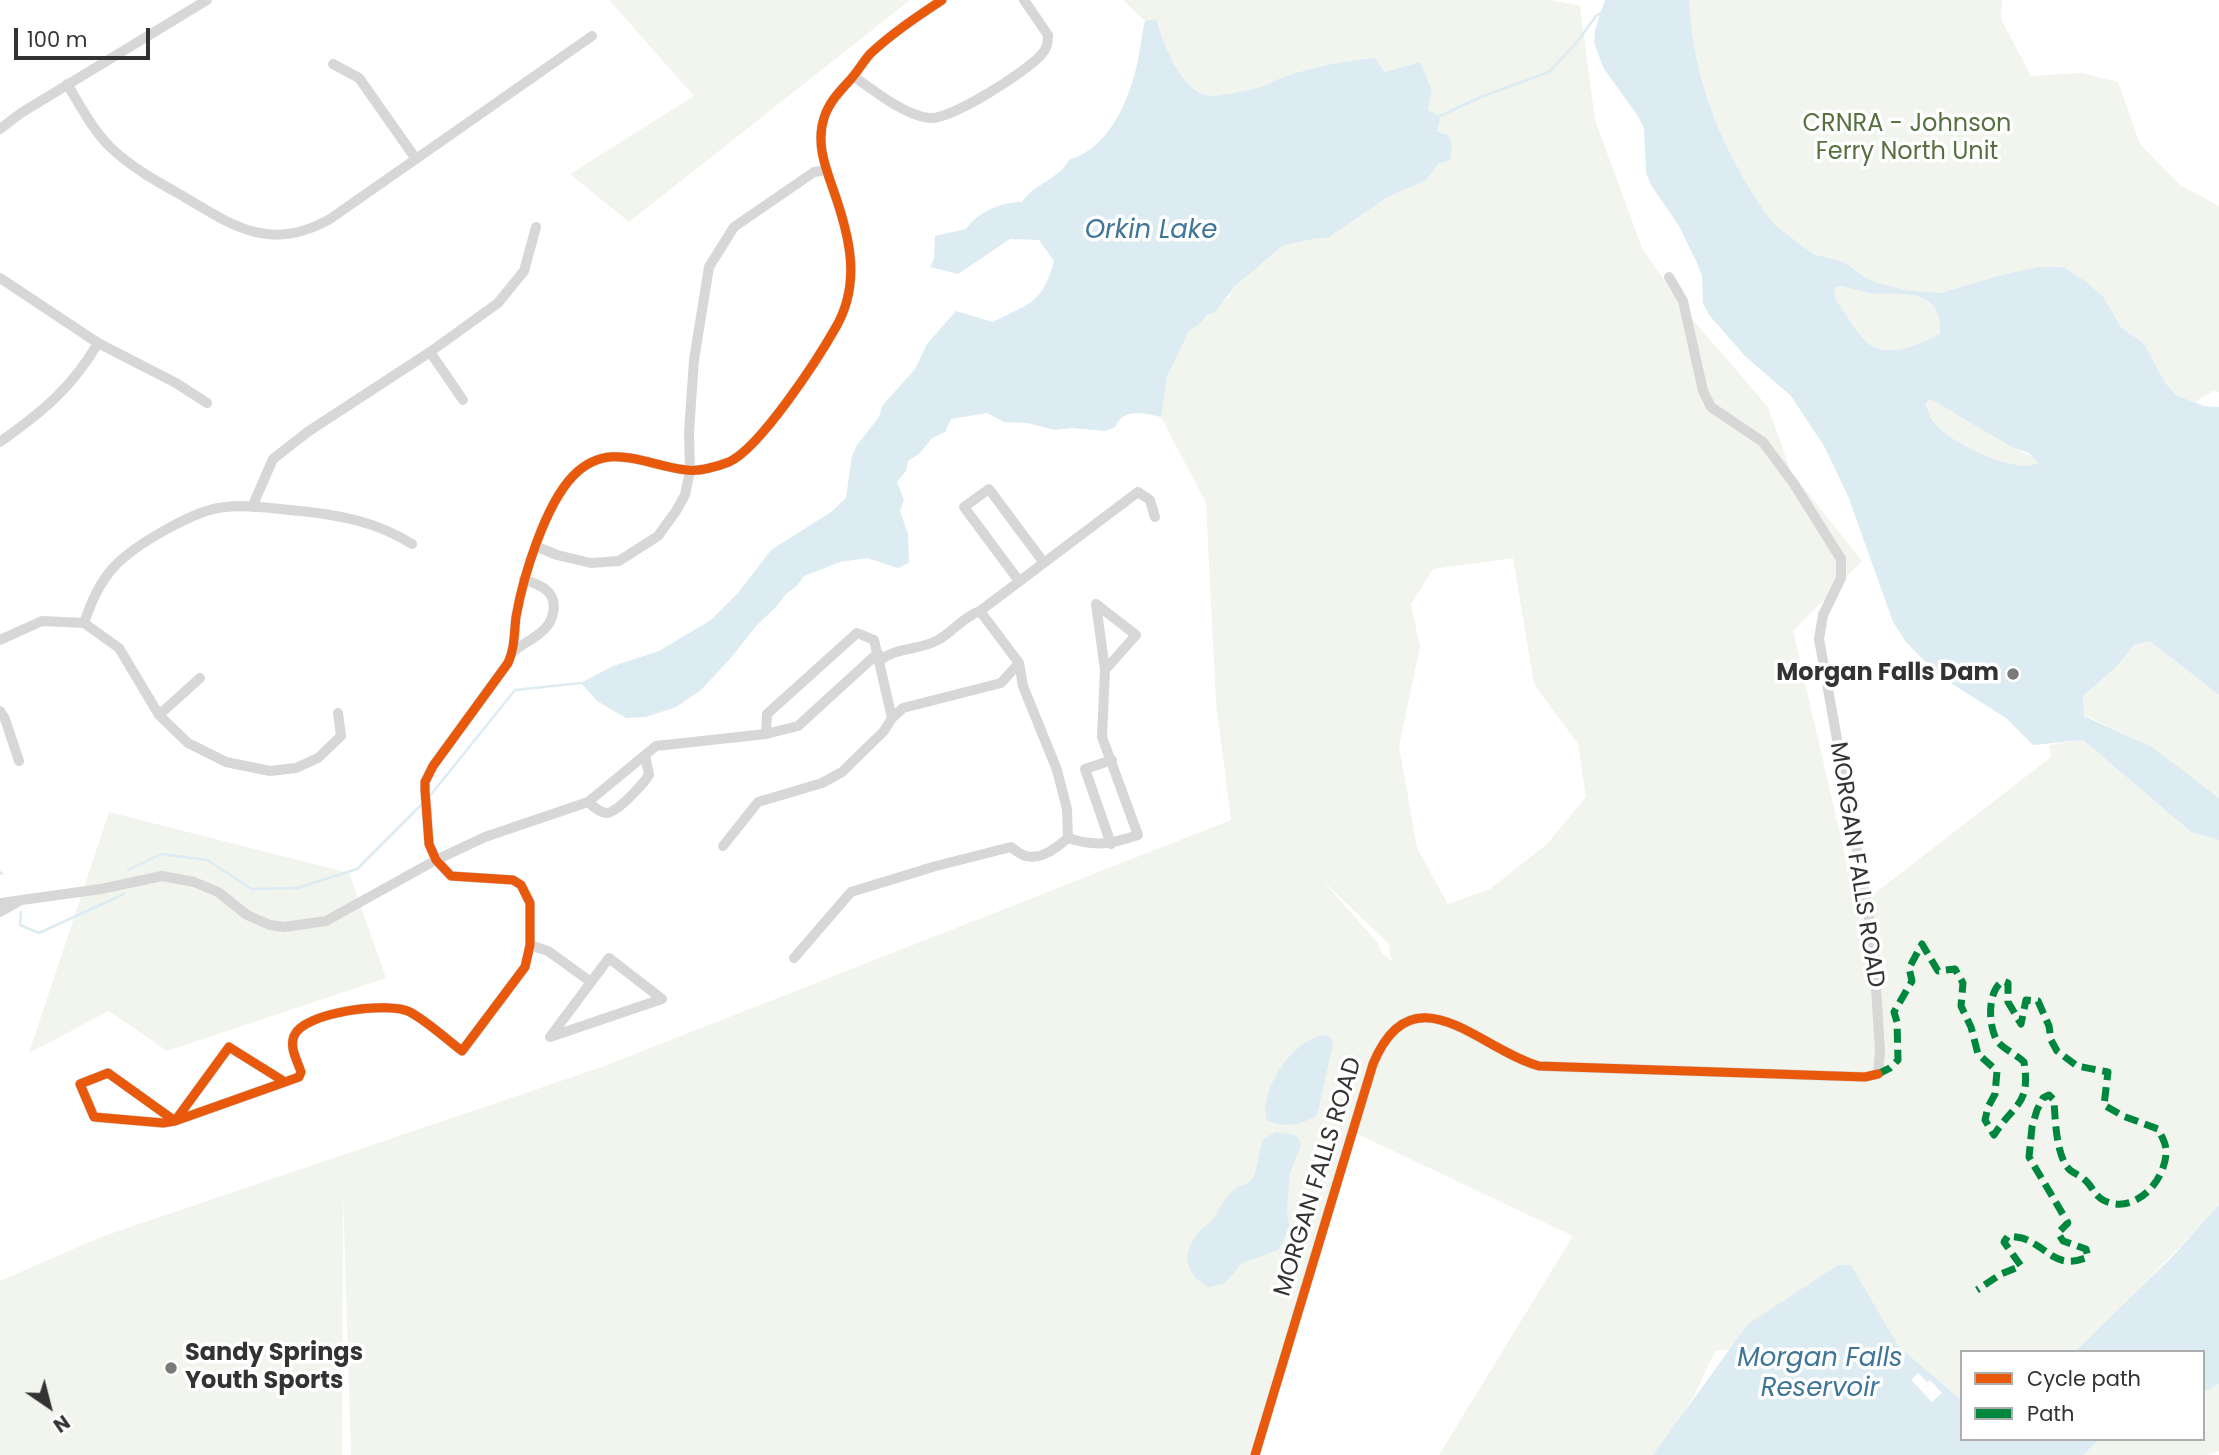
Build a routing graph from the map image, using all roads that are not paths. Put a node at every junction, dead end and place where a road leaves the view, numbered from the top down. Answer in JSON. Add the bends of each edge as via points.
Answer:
{"nodes":[{"id":1,"x":207,"y":0,"type":"edge"},
{"id":2,"x":942,"y":0,"type":"edge"},
{"id":3,"x":1024,"y":0,"type":"edge"},
{"id":4,"x":592,"y":36,"type":"dead end"},
{"id":5,"x":333,"y":64,"type":"dead end"},
{"id":6,"x":853,"y":76,"type":"junction"},
{"id":7,"x":67,"y":85,"type":"junction"},
{"id":8,"x":0,"y":129,"type":"edge"},
{"id":9,"x":416,"y":159,"type":"junction"},
{"id":10,"x":827,"y":170,"type":"junction"},
{"id":11,"x":536,"y":227,"type":"dead end"},
{"id":12,"x":1669,"y":277,"type":"dead end"},
{"id":13,"x":0,"y":278,"type":"edge"},
{"id":14,"x":98,"y":343,"type":"junction"},
{"id":15,"x":430,"y":352,"type":"junction"},
{"id":16,"x":463,"y":400,"type":"dead end"},
{"id":17,"x":207,"y":403,"type":"dead end"},
{"id":18,"x":0,"y":442,"type":"edge"},
{"id":19,"x":690,"y":471,"type":"junction"},
{"id":20,"x":252,"y":507,"type":"junction"},
{"id":21,"x":1155,"y":517,"type":"dead end"},
{"id":22,"x":412,"y":544,"type":"dead end"},
{"id":23,"x":535,"y":546,"type":"junction"},
{"id":24,"x":1044,"y":562,"type":"junction"},
{"id":25,"x":524,"y":579,"type":"junction"},
{"id":26,"x":1019,"y":581,"type":"junction"},
{"id":27,"x":980,"y":611,"type":"junction"},
{"id":28,"x":83,"y":623,"type":"junction"},
{"id":29,"x":0,"y":640,"type":"edge"},
{"id":30,"x":512,"y":653,"type":"junction"},
{"id":31,"x":879,"y":656,"type":"junction"},
{"id":32,"x":1018,"y":663,"type":"junction"},
{"id":33,"x":1105,"y":670,"type":"junction"},
{"id":34,"x":200,"y":678,"type":"dead end"},
{"id":35,"x":0,"y":711,"type":"edge"},
{"id":36,"x":338,"y":713,"type":"dead end"},
{"id":37,"x":159,"y":715,"type":"junction"},
{"id":38,"x":892,"y":718,"type":"junction"},
{"id":39,"x":766,"y":734,"type":"junction"},
{"id":40,"x":645,"y":755,"type":"junction"},
{"id":41,"x":1112,"y":760,"type":"junction"},
{"id":42,"x":19,"y":761,"type":"dead end"},
{"id":43,"x":588,"y":802,"type":"junction"},
{"id":44,"x":1068,"y":838,"type":"junction"},
{"id":45,"x":1111,"y":844,"type":"junction"},
{"id":46,"x":723,"y":846,"type":"dead end"},
{"id":47,"x":436,"y":860,"type":"junction"},
{"id":48,"x":20,"y":901,"type":"junction"},
{"id":49,"x":0,"y":902,"type":"edge"},
{"id":50,"x":0,"y":912,"type":"edge"},
{"id":51,"x":530,"y":945,"type":"junction"},
{"id":52,"x":794,"y":958,"type":"dead end"},
{"id":53,"x":591,"y":982,"type":"junction"},
{"id":54,"x":285,"y":1082,"type":"junction"},
{"id":55,"x":175,"y":1121,"type":"junction"},
{"id":56,"x":1255,"y":1455,"type":"edge"}],
"edges":[{"from":1,"to":7,"type":"street"},
{"from":2,"to":6,"type":"street","via":[[887,39]]},
{"from":3,"to":6,"type":"street","via":[[1048,35],[1045,50],[1034,62],[954,113],[929,118],[916,114]]},
{"from":4,"to":9,"type":"street"},
{"from":5,"to":9,"type":"street","via":[[359,78]]},
{"from":6,"to":10,"type":"street","via":[[834,97],[823,119],[821,147]]},
{"from":7,"to":8,"type":"street"},
{"from":7,"to":9,"type":"street","via":[[97,132],[125,161],[231,225],[255,234],[286,235],[316,227]]},
{"from":10,"to":19,"type":"street","via":[[814,172],[747,216],[734,227],[709,267],[694,360]]},
{"from":10,"to":19,"type":"street","via":[[851,252],[842,316],[757,440],[728,462]]},
{"from":11,"to":15,"type":"street","via":[[524,271],[498,303]]},
{"from":12,"to":56,"type":"street","name":"MORGAN FALLS ROAD","via":[[1683,301],[1703,391],[1712,407],[1763,442],[1841,559],[1841,578],[1822,615],[1819,639],[1873,940],[1881,1051],[1878,1074],[1539,1066],[1453,1024],[1422,1018],[1401,1023],[1385,1040],[1373,1064]]},
{"from":13,"to":14,"type":"street"},
{"from":14,"to":17,"type":"street"},
{"from":14,"to":18,"type":"street","via":[[65,391]]},
{"from":15,"to":16,"type":"street"},
{"from":15,"to":20,"type":"street","via":[[273,459]]},
{"from":19,"to":23,"type":"street","via":[[624,456],[590,463],[564,488]]},
{"from":19,"to":23,"type":"street","via":[[685,495],[658,536],[619,561],[591,564]]},
{"from":20,"to":22,"type":"street","via":[[367,522]]},
{"from":20,"to":28,"type":"street","via":[[224,506],[193,515],[142,545],[114,567],[95,593]]},
{"from":21,"to":24,"type":"street","via":[[1150,500],[1138,492]]},
{"from":23,"to":25,"type":"street"},
{"from":24,"to":26,"type":"street"},
{"from":24,"to":26,"type":"street","via":[[989,489],[964,507]]},
{"from":25,"to":30,"type":"street"},
{"from":25,"to":30,"type":"street","via":[[545,589],[554,610],[541,633]]},
{"from":26,"to":27,"type":"street"},
{"from":27,"to":31,"type":"street","via":[[938,640]]},
{"from":27,"to":32,"type":"street"},
{"from":28,"to":29,"type":"street","via":[[42,621]]},
{"from":28,"to":37,"type":"street","via":[[119,648]]},
{"from":30,"to":47,"type":"street","via":[[425,782],[429,844]]},
{"from":31,"to":38,"type":"street"},
{"from":31,"to":39,"type":"street","via":[[798,726]]},
{"from":31,"to":39,"type":"street","via":[[874,640],[857,633],[767,714]]},
{"from":32,"to":38,"type":"street","via":[[1001,683],[903,708]]},
{"from":32,"to":44,"type":"street","via":[[1057,770],[1067,809]]},
{"from":33,"to":33,"type":"street","via":[[1136,635],[1096,604],[1101,643]]},
{"from":33,"to":41,"type":"street","via":[[1102,737]]},
{"from":34,"to":37,"type":"street"},
{"from":35,"to":42,"type":"street"},
{"from":36,"to":37,"type":"street","via":[[341,736],[318,758],[296,768],[270,771],[226,762],[188,743]]},
{"from":38,"to":46,"type":"street","via":[[842,772],[822,783],[758,802]]},
{"from":39,"to":40,"type":"street","via":[[656,746]]},
{"from":40,"to":43,"type":"street"},
{"from":40,"to":43,"type":"street","via":[[649,775],[615,810],[607,813]]},
{"from":41,"to":45,"type":"street","via":[[1138,835]]},
{"from":41,"to":45,"type":"street","via":[[1085,769]]},
{"from":43,"to":47,"type":"street","via":[[485,837]]},
{"from":44,"to":45,"type":"street"},
{"from":44,"to":52,"type":"street","via":[[1041,855],[1026,856],[1011,847],[851,892]]},
{"from":47,"to":48,"type":"street","via":[[326,921],[284,927],[247,915],[218,891],[162,876]]},
{"from":47,"to":51,"type":"street","via":[[451,876],[513,880],[522,885],[530,903]]},
{"from":48,"to":49,"type":"street"},
{"from":48,"to":50,"type":"street"},
{"from":51,"to":53,"type":"street","via":[[548,951]]},
{"from":51,"to":54,"type":"street","via":[[524,967],[462,1051],[408,1012],[394,1008],[337,1012],[305,1023],[294,1035],[292,1046],[302,1072]]},
{"from":53,"to":53,"type":"street","via":[[550,1037],[662,999],[609,958]]},
{"from":54,"to":55,"type":"street"},
{"from":54,"to":55,"type":"street","via":[[229,1047]]},
{"from":55,"to":55,"type":"street","via":[[94,1117],[80,1084],[107,1073]]}]}
